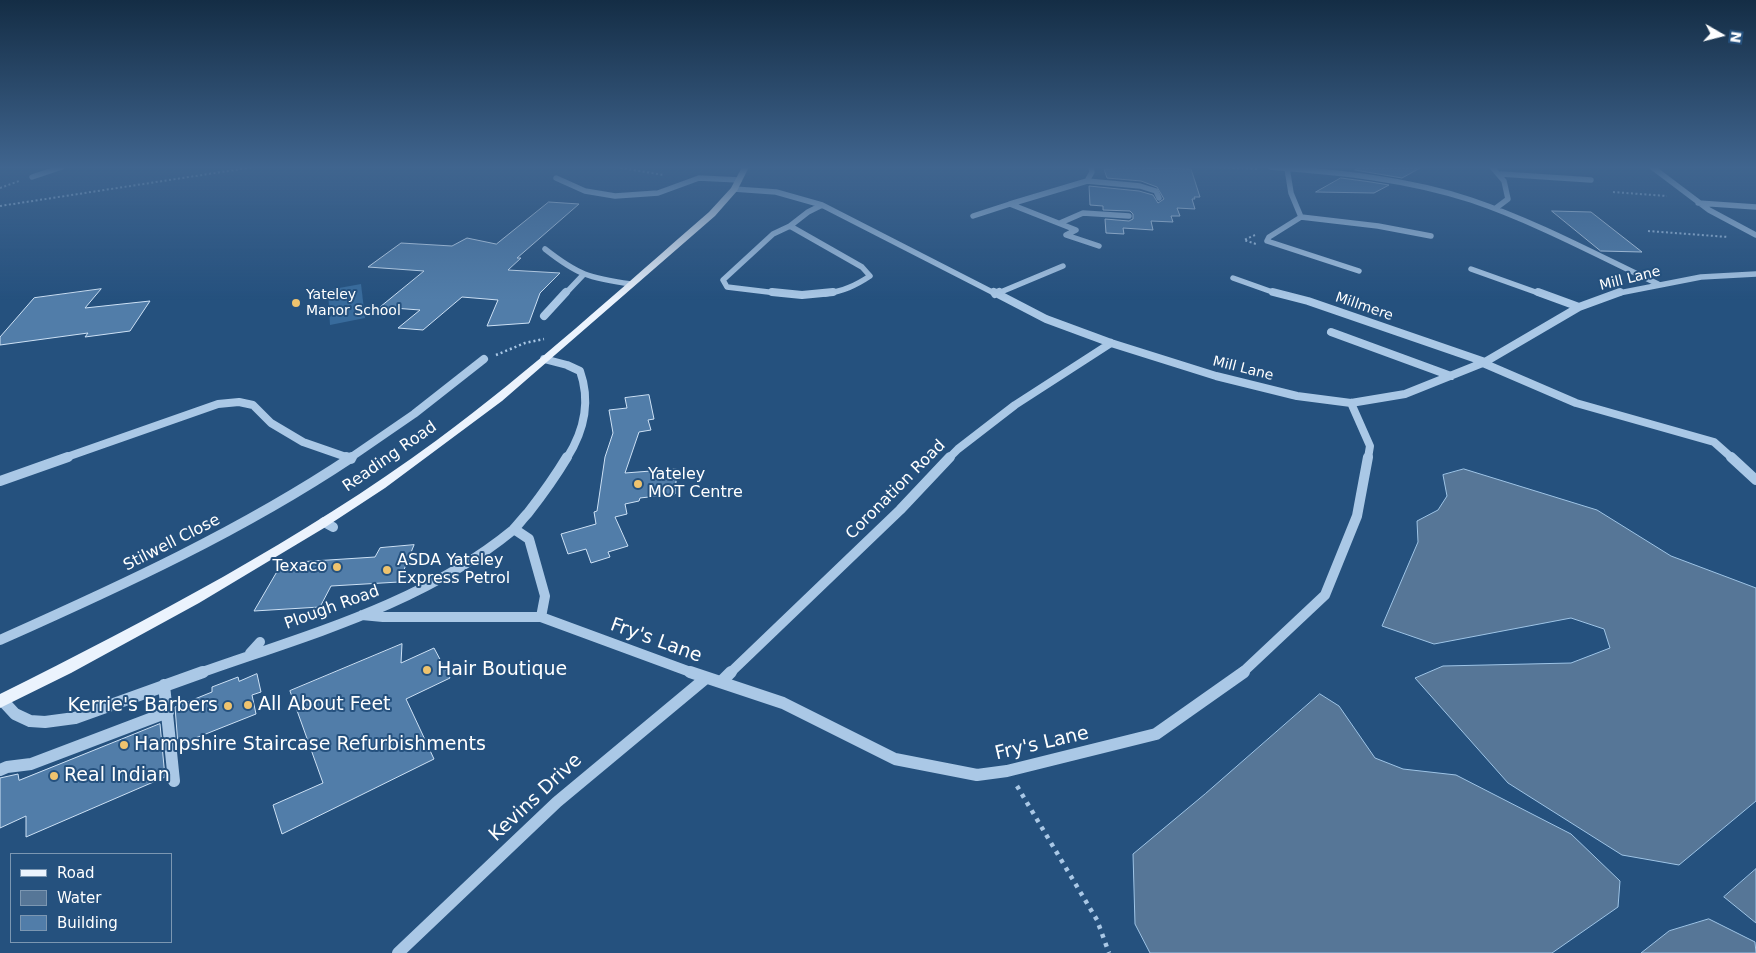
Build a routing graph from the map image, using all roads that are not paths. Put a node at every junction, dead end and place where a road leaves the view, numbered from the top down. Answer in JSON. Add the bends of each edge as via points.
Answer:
{"nodes":[{"id":1,"x":714,"y":211,"type":"edge"},
{"id":2,"x":809,"y":211,"type":"edge"},
{"id":3,"x":835,"y":211,"type":"edge"},
{"id":4,"x":988,"y":211,"type":"edge"},
{"id":5,"x":1030,"y":211,"type":"edge"},
{"id":6,"x":1299,"y":211,"type":"edge"},
{"id":7,"x":1503,"y":211,"type":"edge"},
{"id":8,"x":1715,"y":211,"type":"edge"},
{"id":9,"x":974,"y":216,"type":"dead end"},
{"id":10,"x":1129,"y":216,"type":"dead end"},
{"id":11,"x":1301,"y":217,"type":"junction"},
{"id":12,"x":1060,"y":223,"type":"junction"},
{"id":13,"x":790,"y":226,"type":"junction"},
{"id":14,"x":1076,"y":230,"type":"joint"},
{"id":15,"x":1438,"y":232,"type":"dead end"},
{"id":16,"x":1756,"y":235,"type":"edge"},
{"id":17,"x":1431,"y":236,"type":"junction"},
{"id":18,"x":1422,"y":241,"type":"dead end"},
{"id":19,"x":1099,"y":246,"type":"dead end"},
{"id":20,"x":545,"y":249,"type":"dead end"},
{"id":21,"x":1063,"y":266,"type":"dead end"},
{"id":22,"x":1471,"y":269,"type":"dead end"},
{"id":23,"x":1509,"y":273,"type":"dead end"},
{"id":24,"x":584,"y":274,"type":"junction"},
{"id":25,"x":1756,"y":274,"type":"edge"},
{"id":26,"x":1351,"y":276,"type":"dead end"},
{"id":27,"x":1233,"y":278,"type":"dead end"},
{"id":28,"x":1498,"y":278,"type":"junction"},
{"id":29,"x":630,"y":284,"type":"junction"},
{"id":30,"x":1658,"y":284,"type":"junction"},
{"id":31,"x":995,"y":294,"type":"junction"},
{"id":32,"x":1580,"y":307,"type":"junction"},
{"id":33,"x":544,"y":316,"type":"dead end"},
{"id":34,"x":1331,"y":332,"type":"dead end"},
{"id":35,"x":1111,"y":343,"type":"junction"},
{"id":36,"x":484,"y":359,"type":"road end"},
{"id":37,"x":544,"y":359,"type":"junction"},
{"id":38,"x":1484,"y":363,"type":"junction"},
{"id":39,"x":1451,"y":376,"type":"junction"},
{"id":40,"x":1351,"y":403,"type":"junction"},
{"id":41,"x":351,"y":458,"type":"junction"},
{"id":42,"x":1756,"y":480,"type":"edge"},
{"id":43,"x":0,"y":482,"type":"edge"},
{"id":44,"x":514,"y":529,"type":"junction"},
{"id":45,"x":362,"y":614,"type":"junction"},
{"id":46,"x":541,"y":617,"type":"junction"},
{"id":47,"x":0,"y":640,"type":"edge"},
{"id":48,"x":260,"y":642,"type":"dead end"},
{"id":49,"x":248,"y":655,"type":"junction"},
{"id":50,"x":706,"y":678,"type":"junction"},
{"id":51,"x":721,"y":682,"type":"junction"},
{"id":52,"x":164,"y":686,"type":"junction"},
{"id":53,"x":1,"y":702,"type":"edge"},
{"id":54,"x":168,"y":712,"type":"junction"},
{"id":55,"x":0,"y":770,"type":"edge"},
{"id":56,"x":174,"y":781,"type":"dead end"},
{"id":57,"x":398,"y":953,"type":"edge"}],
"edges":[{"from":1,"to":29,"type":"main road","name":"Reading Road"},
{"from":2,"to":13,"type":"street"},
{"from":3,"to":31,"type":"street","name":"Mill Lane"},
{"from":4,"to":9,"type":"street"},
{"from":5,"to":12,"type":"street"},
{"from":6,"to":11,"type":"street"},
{"from":7,"to":30,"type":"street"},
{"from":8,"to":16,"type":"street"},
{"from":10,"to":12,"type":"street","via":[[1083,213]]},
{"from":11,"to":17,"type":"street"},
{"from":11,"to":26,"type":"street","via":[[1267,241],[1362,269]]},
{"from":12,"to":14,"type":"street"},
{"from":13,"to":13,"type":"street","via":[[774,234],[724,280],[727,287],[807,296],[862,285],[870,276],[862,266]]},
{"from":14,"to":19,"type":"street","via":[[1066,235]]},
{"from":15,"to":17,"type":"street"},
{"from":17,"to":18,"type":"street"},
{"from":20,"to":24,"type":"street","via":[[569,268]]},
{"from":21,"to":31,"type":"street"},
{"from":22,"to":28,"type":"street"},
{"from":23,"to":28,"type":"street"},
{"from":24,"to":29,"type":"street","via":[[594,279]]},
{"from":24,"to":33,"type":"street"},
{"from":25,"to":30,"type":"street","name":"Mill Lane","via":[[1701,277]]},
{"from":27,"to":38,"type":"street","name":"Millmere"},
{"from":28,"to":32,"type":"street"},
{"from":29,"to":37,"type":"main road","name":"Reading Road"},
{"from":30,"to":32,"type":"street","name":"Mill Lane","via":[[1612,294]]},
{"from":31,"to":35,"type":"street","name":"Mill Lane","via":[[1046,319]]},
{"from":32,"to":38,"type":"street","name":"Mill Lane"},
{"from":34,"to":39,"type":"street"},
{"from":35,"to":40,"type":"street","name":"Mill Lane","via":[[1216,376],[1297,396]]},
{"from":35,"to":51,"type":"street","name":"Coronation Road","via":[[1015,405],[958,448],[900,510]]},
{"from":36,"to":41,"type":"street","name":"Stilwell Close","via":[[442,394]]},
{"from":37,"to":44,"type":"street","name":"Plough Road","via":[[580,371],[587,400],[578,440],[551,484]]},
{"from":37,"to":53,"type":"main road","name":"Reading Road","via":[[465,425],[329,524]]},
{"from":38,"to":39,"type":"street","name":"Mill Lane"},
{"from":38,"to":42,"type":"street","name":"Millmere","via":[[1576,403],[1714,442]]},
{"from":39,"to":40,"type":"street","name":"Mill Lane","via":[[1405,394]]},
{"from":40,"to":51,"type":"street","name":"Fry's Lane","via":[[1370,446],[1357,516],[1325,595],[1250,668],[1156,734],[1007,771],[977,775],[895,759],[783,703]]},
{"from":41,"to":43,"type":"street","via":[[303,442],[272,423],[253,405],[239,402],[218,404]]},
{"from":41,"to":47,"type":"street","name":"Stilwell Close","via":[[254,518],[188,553]]},
{"from":44,"to":45,"type":"street","name":"Plough Road","via":[[451,573],[413,594]]},
{"from":44,"to":46,"type":"street","via":[[529,539],[545,596]]},
{"from":45,"to":46,"type":"street","name":"Fry's Lane","via":[[383,617]]},
{"from":45,"to":49,"type":"street","name":"Plough Road"},
{"from":46,"to":50,"type":"street","name":"Fry's Lane"},
{"from":48,"to":49,"type":"street"},
{"from":49,"to":52,"type":"street","name":"Plough Road"},
{"from":50,"to":51,"type":"street","name":"Fry's Lane"},
{"from":50,"to":57,"type":"street","name":"Kevins Drive","via":[[578,782]]},
{"from":52,"to":53,"type":"street","name":"Plough Road","via":[[75,718],[42,722],[17,716]]},
{"from":52,"to":54,"type":"street"},
{"from":54,"to":55,"type":"street","via":[[31,764]]},
{"from":54,"to":56,"type":"street"}]}
